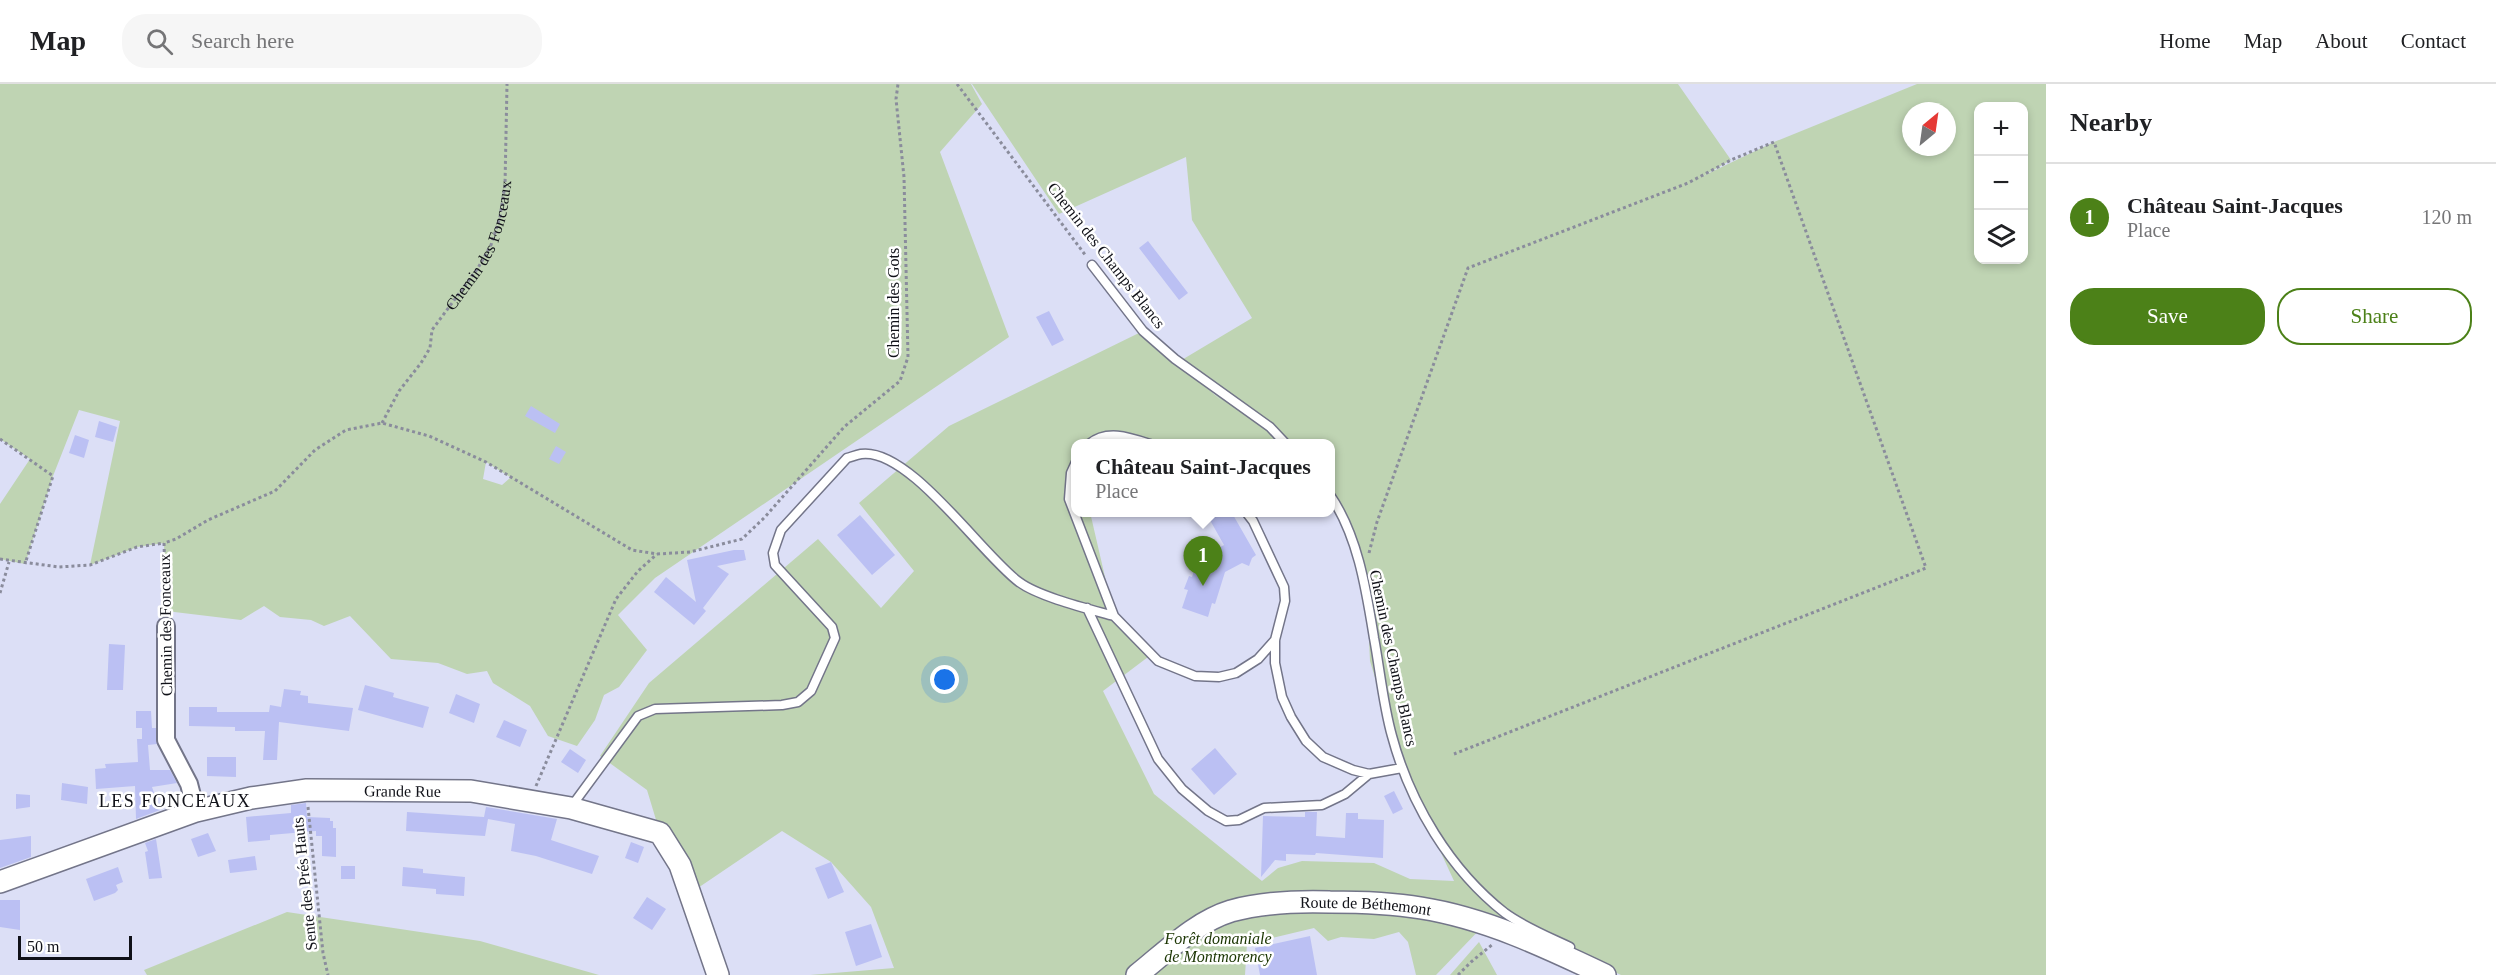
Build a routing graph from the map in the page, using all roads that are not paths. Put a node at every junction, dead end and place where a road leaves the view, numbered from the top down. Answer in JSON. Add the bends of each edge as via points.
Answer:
{"nodes":[{"id":1,"x":1092,"y":265,"type":"road end"},
{"id":2,"x":1095,"y":439,"type":"edge"},
{"id":3,"x":1132,"y":439,"type":"edge"},
{"id":4,"x":1281,"y":439,"type":"edge"},
{"id":5,"x":1071,"y":473,"type":"edge"},
{"id":6,"x":1335,"y":502,"type":"edge"},
{"id":7,"x":1071,"y":504,"type":"edge"},
{"id":8,"x":1076,"y":517,"type":"edge"},
{"id":9,"x":1250,"y":517,"type":"edge"},
{"id":10,"x":1088,"y":608,"type":"junction"},
{"id":11,"x":1114,"y":616,"type":"junction"},
{"id":12,"x":166,"y":626,"type":"road end"},
{"id":13,"x":1275,"y":640,"type":"junction"},
{"id":14,"x":1402,"y":768,"type":"junction"},
{"id":15,"x":1369,"y":774,"type":"junction"},
{"id":16,"x":571,"y":808,"type":"junction"},
{"id":17,"x":196,"y":810,"type":"junction"},
{"id":18,"x":0,"y":882,"type":"edge"},
{"id":19,"x":1579,"y":963,"type":"junction"},
{"id":20,"x":718,"y":975,"type":"edge"},
{"id":21,"x":1137,"y":975,"type":"edge"},
{"id":22,"x":1605,"y":975,"type":"edge"}],
"edges":[{"from":1,"to":4,"type":"lane","name":"Chemin des Champs Blancs","via":[[1143,331]]},
{"from":2,"to":3,"type":"lane","via":[[1118,435]]},
{"from":5,"to":7,"type":"lane"},
{"from":6,"to":14,"type":"lane","name":"Chemin des Champs Blancs","via":[[1363,575],[1389,725]]},
{"from":8,"to":11,"type":"lane"},
{"from":9,"to":13,"type":"lane","via":[[1284,586],[1285,601]]},
{"from":10,"to":11,"type":"lane"},
{"from":10,"to":15,"type":"lane","via":[[1158,759],[1182,789],[1208,811],[1226,820],[1239,820],[1264,808],[1322,805]]},
{"from":10,"to":16,"type":"lane","via":[[1020,583],[978,545],[933,493],[885,459],[862,454],[847,458],[782,530],[773,553],[775,565],[831,627],[835,638],[811,691],[798,702],[782,705],[655,709],[638,716]]},
{"from":11,"to":13,"type":"lane","via":[[1158,661],[1195,676],[1236,673],[1258,659]]},
{"from":12,"to":17,"type":"street","name":"Chemin des Fonceaux","via":[[166,740],[189,784]]},
{"from":13,"to":15,"type":"lane","via":[[1282,697],[1306,741],[1323,757]]},
{"from":14,"to":15,"type":"lane"},
{"from":14,"to":19,"type":"lane","name":"Chemin des Champs Blancs","via":[[1434,834],[1476,888],[1507,915],[1585,956]]},
{"from":16,"to":17,"type":"street","name":"Grande Rue","via":[[471,790],[307,790]]},
{"from":16,"to":20,"type":"street","name":"Grande Rue","via":[[660,833],[680,865]]},
{"from":17,"to":18,"type":"street","name":"Grande Rue"},
{"from":19,"to":21,"type":"street","name":"Route de Béthemont","via":[[1485,924],[1422,908],[1368,902],[1287,901],[1230,911],[1199,925]]},
{"from":19,"to":22,"type":"street","name":"Route de Béthemont"}]}
